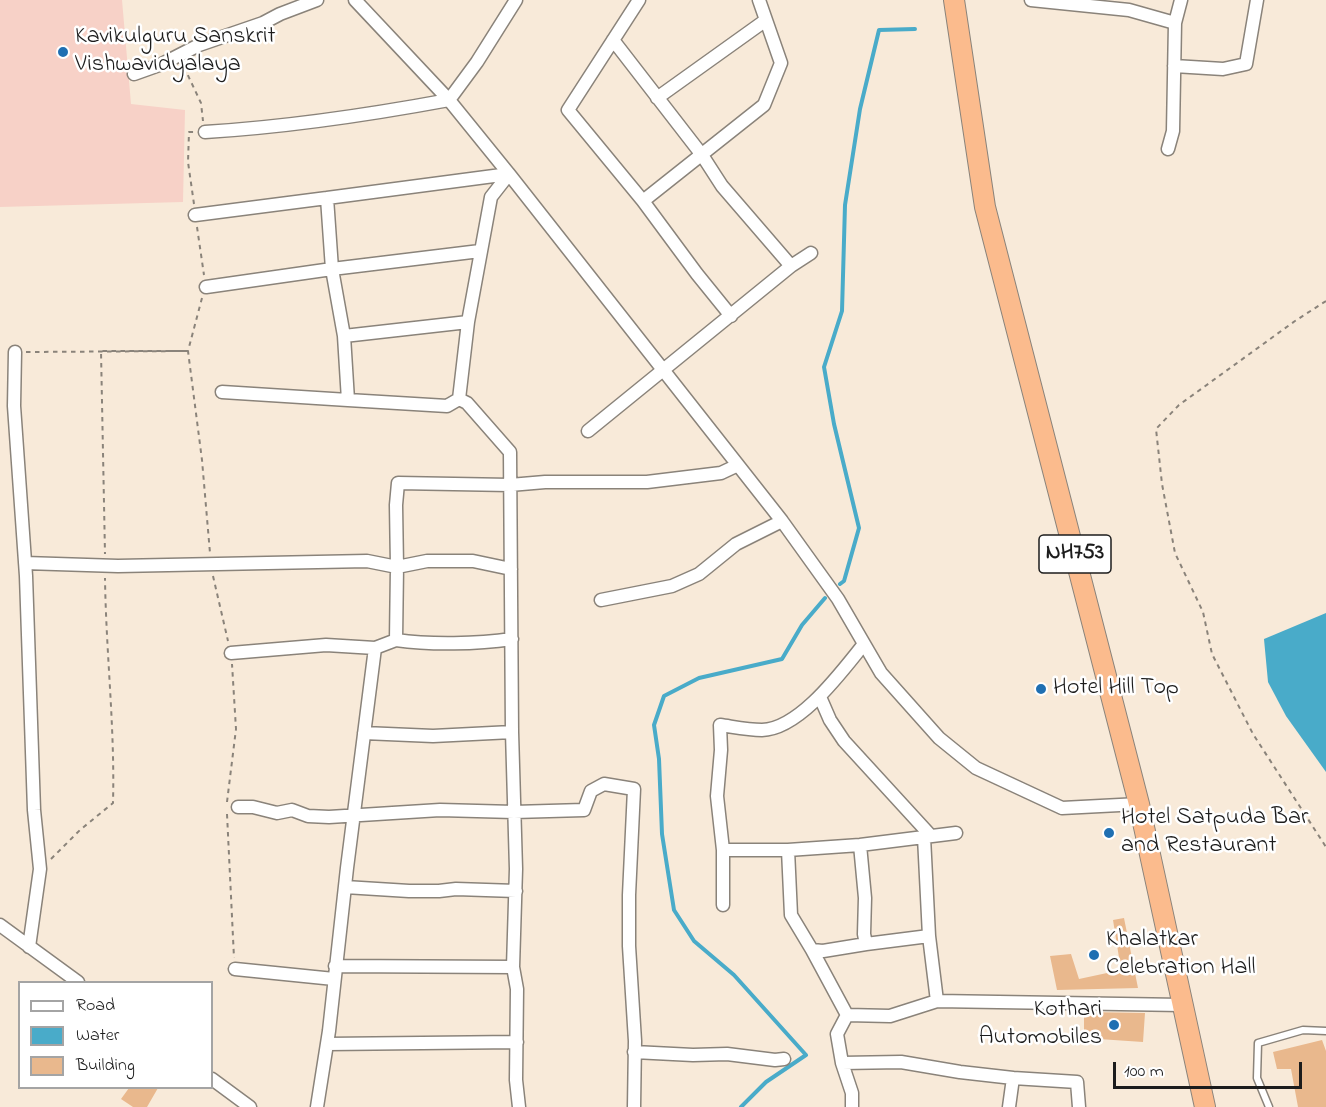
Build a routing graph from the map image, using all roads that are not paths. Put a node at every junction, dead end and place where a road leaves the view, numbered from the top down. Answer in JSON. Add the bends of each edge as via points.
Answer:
{"nodes":[{"id":1,"x":318,"y":0,"type":"edge"},
{"id":2,"x":355,"y":0,"type":"edge"},
{"id":3,"x":516,"y":0,"type":"edge"},
{"id":4,"x":639,"y":0,"type":"edge"},
{"id":5,"x":759,"y":0,"type":"edge"},
{"id":6,"x":954,"y":0,"type":"edge"},
{"id":7,"x":1031,"y":0,"type":"edge"},
{"id":8,"x":1181,"y":0,"type":"edge"},
{"id":9,"x":1257,"y":0,"type":"edge"},
{"id":10,"x":1077,"y":2,"type":"edge"},
{"id":11,"x":766,"y":20,"type":"junction"},
{"id":12,"x":1175,"y":22,"type":"junction"},
{"id":13,"x":613,"y":40,"type":"junction"},
{"id":14,"x":1174,"y":66,"type":"junction"},
{"id":15,"x":134,"y":74,"type":"dead end"},
{"id":16,"x":657,"y":98,"type":"junction"},
{"id":17,"x":449,"y":100,"type":"junction"},
{"id":18,"x":205,"y":132,"type":"road end"},
{"id":19,"x":1168,"y":149,"type":"dead end"},
{"id":20,"x":702,"y":155,"type":"junction"},
{"id":21,"x":509,"y":174,"type":"junction"},
{"id":22,"x":327,"y":198,"type":"junction"},
{"id":23,"x":644,"y":201,"type":"junction"},
{"id":24,"x":195,"y":215,"type":"road end"},
{"id":25,"x":480,"y":251,"type":"junction"},
{"id":26,"x":811,"y":254,"type":"dead end"},
{"id":27,"x":791,"y":266,"type":"junction"},
{"id":28,"x":332,"y":269,"type":"junction"},
{"id":29,"x":206,"y":287,"type":"road end"},
{"id":30,"x":731,"y":316,"type":"junction"},
{"id":31,"x":468,"y":322,"type":"junction"},
{"id":32,"x":344,"y":336,"type":"junction"},
{"id":33,"x":15,"y":352,"type":"road end"},
{"id":34,"x":663,"y":370,"type":"junction"},
{"id":35,"x":222,"y":392,"type":"dead end"},
{"id":36,"x":459,"y":399,"type":"junction"},
{"id":37,"x":348,"y":400,"type":"junction"},
{"id":38,"x":588,"y":431,"type":"dead end"},
{"id":39,"x":738,"y":465,"type":"junction"},
{"id":40,"x":510,"y":485,"type":"junction"},
{"id":41,"x":782,"y":521,"type":"junction"},
{"id":42,"x":25,"y":563,"type":"junction"},
{"id":43,"x":397,"y":567,"type":"junction"},
{"id":44,"x":511,"y":569,"type":"junction"},
{"id":45,"x":601,"y":600,"type":"dead end"},
{"id":46,"x":512,"y":639,"type":"junction"},
{"id":47,"x":396,"y":640,"type":"junction"},
{"id":48,"x":864,"y":644,"type":"junction"},
{"id":49,"x":375,"y":648,"type":"junction"},
{"id":50,"x":231,"y":653,"type":"road end"},
{"id":51,"x":820,"y":697,"type":"junction"},
{"id":52,"x":512,"y":732,"type":"junction"},
{"id":53,"x":364,"y":733,"type":"junction"},
{"id":54,"x":1139,"y":804,"type":"junction"},
{"id":55,"x":238,"y":807,"type":"dead end"},
{"id":56,"x":514,"y":812,"type":"junction"},
{"id":57,"x":355,"y":817,"type":"junction"},
{"id":58,"x":956,"y":832,"type":"dead end"},
{"id":59,"x":927,"y":836,"type":"junction"},
{"id":60,"x":860,"y":845,"type":"junction"},
{"id":61,"x":723,"y":850,"type":"junction"},
{"id":62,"x":788,"y":850,"type":"junction"},
{"id":63,"x":345,"y":887,"type":"junction"},
{"id":64,"x":516,"y":891,"type":"junction"},
{"id":65,"x":723,"y":905,"type":"dead end"},
{"id":66,"x":0,"y":925,"type":"edge"},
{"id":67,"x":929,"y":936,"type":"junction"},
{"id":68,"x":866,"y":944,"type":"junction"},
{"id":69,"x":29,"y":947,"type":"junction"},
{"id":70,"x":812,"y":950,"type":"junction"},
{"id":71,"x":513,"y":967,"type":"junction"},
{"id":72,"x":235,"y":969,"type":"road end"},
{"id":73,"x":334,"y":972,"type":"junction"},
{"id":74,"x":77,"y":981,"type":"edge"},
{"id":75,"x":937,"y":1001,"type":"junction"},
{"id":76,"x":1182,"y":1005,"type":"junction"},
{"id":77,"x":847,"y":1015,"type":"junction"},
{"id":78,"x":1326,"y":1031,"type":"edge"},
{"id":79,"x":517,"y":1042,"type":"junction"},
{"id":80,"x":327,"y":1044,"type":"junction"},
{"id":81,"x":634,"y":1052,"type":"junction"},
{"id":82,"x":784,"y":1059,"type":"dead end"},
{"id":83,"x":842,"y":1063,"type":"junction"},
{"id":84,"x":1012,"y":1078,"type":"junction"},
{"id":85,"x":213,"y":1080,"type":"edge"},
{"id":86,"x":250,"y":1107,"type":"edge"},
{"id":87,"x":317,"y":1107,"type":"edge"},
{"id":88,"x":519,"y":1107,"type":"edge"},
{"id":89,"x":634,"y":1107,"type":"edge"},
{"id":90,"x":852,"y":1107,"type":"edge"},
{"id":91,"x":1009,"y":1107,"type":"edge"},
{"id":92,"x":1079,"y":1107,"type":"edge"},
{"id":93,"x":1204,"y":1107,"type":"edge"},
{"id":94,"x":1269,"y":1107,"type":"edge"}],
"edges":[{"from":1,"to":15,"type":"street"},
{"from":2,"to":17,"type":"street"},
{"from":3,"to":17,"type":"street"},
{"from":4,"to":13,"type":"street"},
{"from":5,"to":11,"type":"street"},
{"from":6,"to":54,"type":"highway","number":"NH753","via":[[985,207]]},
{"from":7,"to":10,"type":"street"},
{"from":8,"to":12,"type":"street"},
{"from":9,"to":14,"type":"street","via":[[1246,64],[1224,69]]},
{"from":10,"to":12,"type":"street"},
{"from":11,"to":16,"type":"street"},
{"from":11,"to":20,"type":"street","via":[[781,63],[764,105]]},
{"from":12,"to":14,"type":"street"},
{"from":13,"to":16,"type":"street"},
{"from":13,"to":23,"type":"street","via":[[568,110]]},
{"from":14,"to":19,"type":"street","via":[[1173,131]]},
{"from":16,"to":20,"type":"street"},
{"from":17,"to":18,"type":"street","via":[[327,121]]},
{"from":17,"to":21,"type":"street"},
{"from":20,"to":23,"type":"street"},
{"from":20,"to":27,"type":"street","via":[[722,186]]},
{"from":21,"to":22,"type":"street"},
{"from":21,"to":25,"type":"street","via":[[491,197]]},
{"from":21,"to":34,"type":"street"},
{"from":22,"to":24,"type":"street"},
{"from":22,"to":28,"type":"street"},
{"from":23,"to":30,"type":"street"},
{"from":25,"to":28,"type":"street"},
{"from":25,"to":31,"type":"street"},
{"from":26,"to":27,"type":"street"},
{"from":27,"to":30,"type":"street"},
{"from":28,"to":29,"type":"street"},
{"from":28,"to":32,"type":"street"},
{"from":30,"to":34,"type":"street"},
{"from":31,"to":32,"type":"street"},
{"from":31,"to":36,"type":"street"},
{"from":32,"to":37,"type":"street"},
{"from":33,"to":42,"type":"street","via":[[14,406]]},
{"from":34,"to":38,"type":"street"},
{"from":34,"to":39,"type":"street"},
{"from":35,"to":37,"type":"street"},
{"from":36,"to":37,"type":"street","via":[[447,406]]},
{"from":36,"to":40,"type":"street","via":[[510,452]]},
{"from":39,"to":40,"type":"street","via":[[721,473],[647,482]]},
{"from":39,"to":41,"type":"street"},
{"from":40,"to":43,"type":"street","via":[[398,483]]},
{"from":40,"to":44,"type":"street"},
{"from":41,"to":45,"type":"street","via":[[736,544],[699,574],[672,586]]},
{"from":41,"to":48,"type":"street","via":[[838,599]]},
{"from":42,"to":43,"type":"street","via":[[367,561]]},
{"from":42,"to":69,"type":"street","via":[[34,810],[40,869]]},
{"from":43,"to":44,"type":"street","via":[[427,561],[473,561]]},
{"from":43,"to":47,"type":"street"},
{"from":44,"to":46,"type":"street"},
{"from":46,"to":47,"type":"street"},
{"from":46,"to":52,"type":"street"},
{"from":47,"to":49,"type":"street"},
{"from":48,"to":51,"type":"street"},
{"from":48,"to":54,"type":"street","via":[[881,673],[939,738],[976,768],[1062,808]]},
{"from":49,"to":50,"type":"street","via":[[326,645]]},
{"from":49,"to":53,"type":"street"},
{"from":51,"to":59,"type":"street","via":[[844,741]]},
{"from":51,"to":61,"type":"street","via":[[773,728],[720,725],[717,796]]},
{"from":52,"to":53,"type":"street","via":[[433,736]]},
{"from":52,"to":56,"type":"street"},
{"from":53,"to":57,"type":"street"},
{"from":54,"to":76,"type":"highway","number":"NH753"},
{"from":55,"to":57,"type":"street","via":[[277,813],[292,810],[308,816]]},
{"from":56,"to":57,"type":"street","via":[[440,810]]},
{"from":56,"to":64,"type":"street"},
{"from":56,"to":81,"type":"street","via":[[584,810],[591,791],[604,784],[634,789],[629,906]]},
{"from":57,"to":63,"type":"street"},
{"from":58,"to":59,"type":"street"},
{"from":59,"to":60,"type":"street"},
{"from":59,"to":67,"type":"street"},
{"from":60,"to":62,"type":"street"},
{"from":60,"to":68,"type":"street"},
{"from":61,"to":62,"type":"street"},
{"from":61,"to":65,"type":"street"},
{"from":62,"to":70,"type":"street","via":[[791,915]]},
{"from":63,"to":64,"type":"street"},
{"from":63,"to":73,"type":"street"},
{"from":64,"to":71,"type":"street"},
{"from":66,"to":69,"type":"street"},
{"from":67,"to":68,"type":"street"},
{"from":67,"to":75,"type":"street"},
{"from":68,"to":70,"type":"street"},
{"from":69,"to":74,"type":"street"},
{"from":70,"to":77,"type":"street"},
{"from":71,"to":73,"type":"street"},
{"from":71,"to":79,"type":"street"},
{"from":72,"to":73,"type":"street"},
{"from":73,"to":80,"type":"street"},
{"from":75,"to":76,"type":"street"},
{"from":75,"to":77,"type":"street","via":[[890,1016]]},
{"from":76,"to":93,"type":"highway","number":"NH753"},
{"from":77,"to":83,"type":"street","via":[[837,1034]]},
{"from":78,"to":94,"type":"lane","via":[[1303,1030],[1258,1043],[1257,1078]]},
{"from":79,"to":80,"type":"street"},
{"from":79,"to":88,"type":"street"},
{"from":80,"to":87,"type":"street"},
{"from":81,"to":82,"type":"street"},
{"from":81,"to":89,"type":"street"},
{"from":83,"to":84,"type":"street","via":[[901,1062]]},
{"from":83,"to":90,"type":"street","via":[[852,1093]]},
{"from":84,"to":91,"type":"street"},
{"from":84,"to":92,"type":"street","via":[[1077,1082]]},
{"from":85,"to":86,"type":"street"}]}
